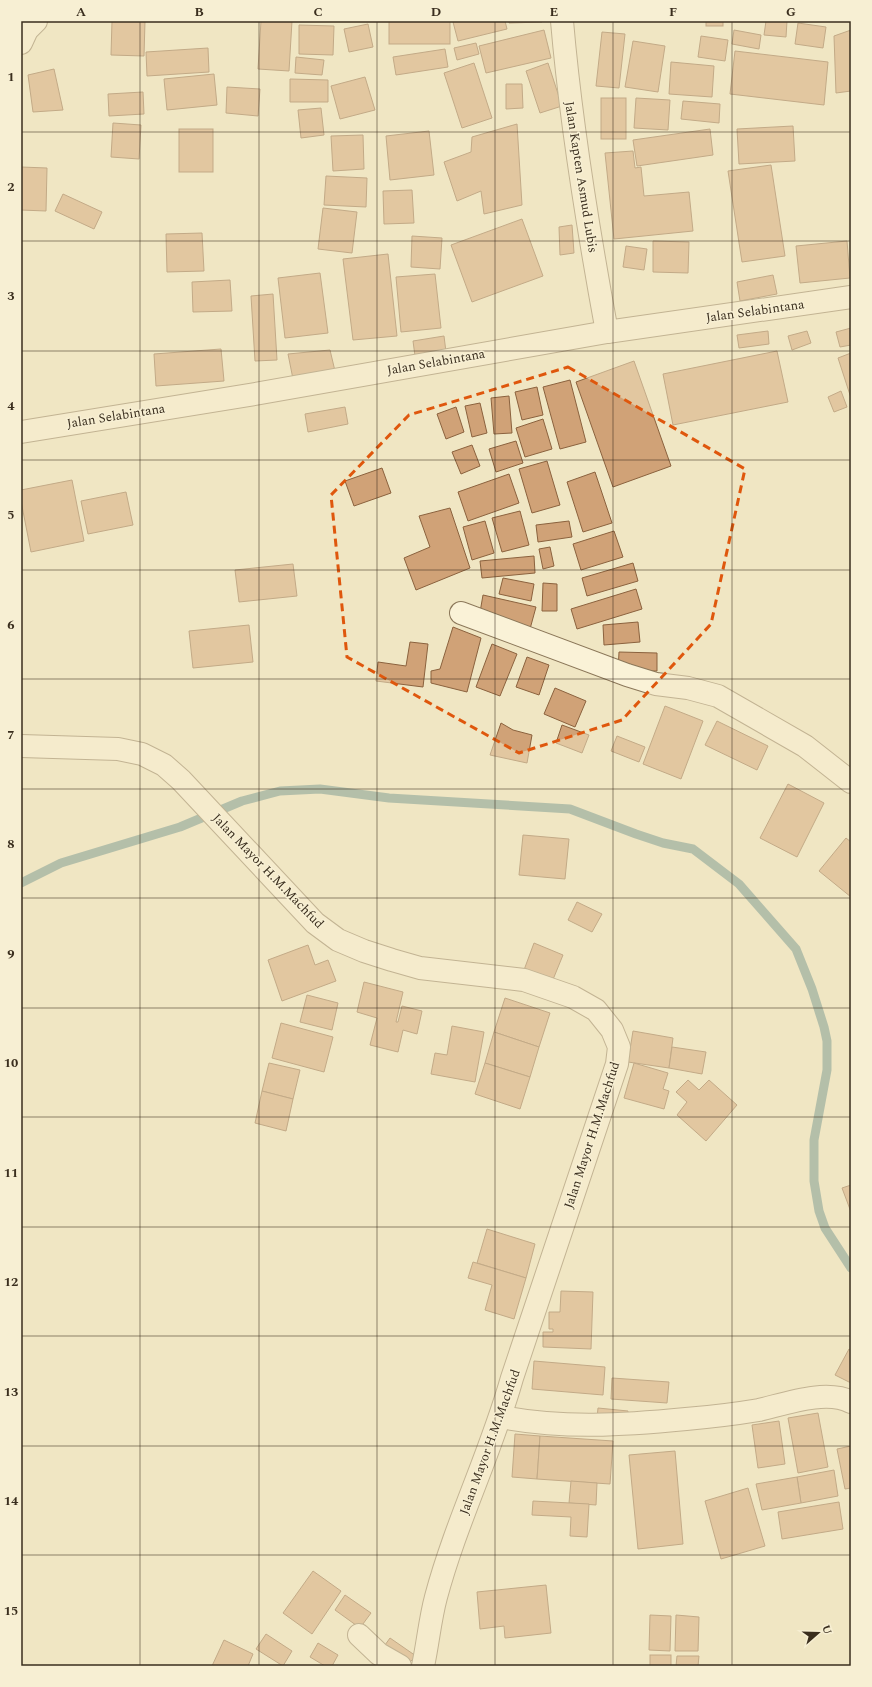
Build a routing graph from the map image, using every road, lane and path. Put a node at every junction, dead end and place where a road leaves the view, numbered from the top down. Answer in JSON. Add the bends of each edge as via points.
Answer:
{"nodes":[{"id":1,"x":36,"y":21,"type":"edge"},
{"id":2,"x":562,"y":21,"type":"edge"},
{"id":3,"x":21,"y":43,"type":"edge"},
{"id":4,"x":851,"y":297,"type":"edge"},
{"id":5,"x":607,"y":332,"type":"junction"},
{"id":6,"x":21,"y":432,"type":"edge"},
{"id":7,"x":461,"y":613,"type":"dead end"},
{"id":8,"x":21,"y":746,"type":"edge"},
{"id":9,"x":851,"y":782,"type":"edge"},
{"id":10,"x":851,"y":1402,"type":"edge"},
{"id":11,"x":501,"y":1417,"type":"junction"},
{"id":12,"x":359,"y":1634,"type":"dead end"},
{"id":13,"x":400,"y":1666,"type":"edge"},
{"id":14,"x":423,"y":1666,"type":"edge"}],
"edges":[{"from":1,"to":3,"type":"street","via":[[27,30]]},
{"from":2,"to":5,"type":"street","name":"Jalan Kapten Asmud Lubis","via":[[568,88],[584,201]]},
{"from":4,"to":5,"type":"street","name":"Jalan Selabintana"},
{"from":5,"to":6,"type":"street","name":"Jalan Selabintana","via":[[262,393]]},
{"from":7,"to":9,"type":"street","via":[[627,676],[718,696],[805,746]]},
{"from":8,"to":11,"type":"street","name":"Jalan Mayor H.M.Machfud","via":[[118,749],[142,754],[164,765],[181,780],[314,923],[338,940],[364,952],[420,968],[524,980],[573,997],[596,1010],[612,1030],[619,1047],[617,1064]]},
{"from":10,"to":11,"type":"street","via":[[822,1397],[757,1410],[599,1426],[532,1423]]},
{"from":11,"to":14,"type":"street","name":"Jalan Mayor H.M.Machfud","via":[[456,1535],[436,1598]]},
{"from":12,"to":13,"type":"street","via":[[379,1654]]}]}
